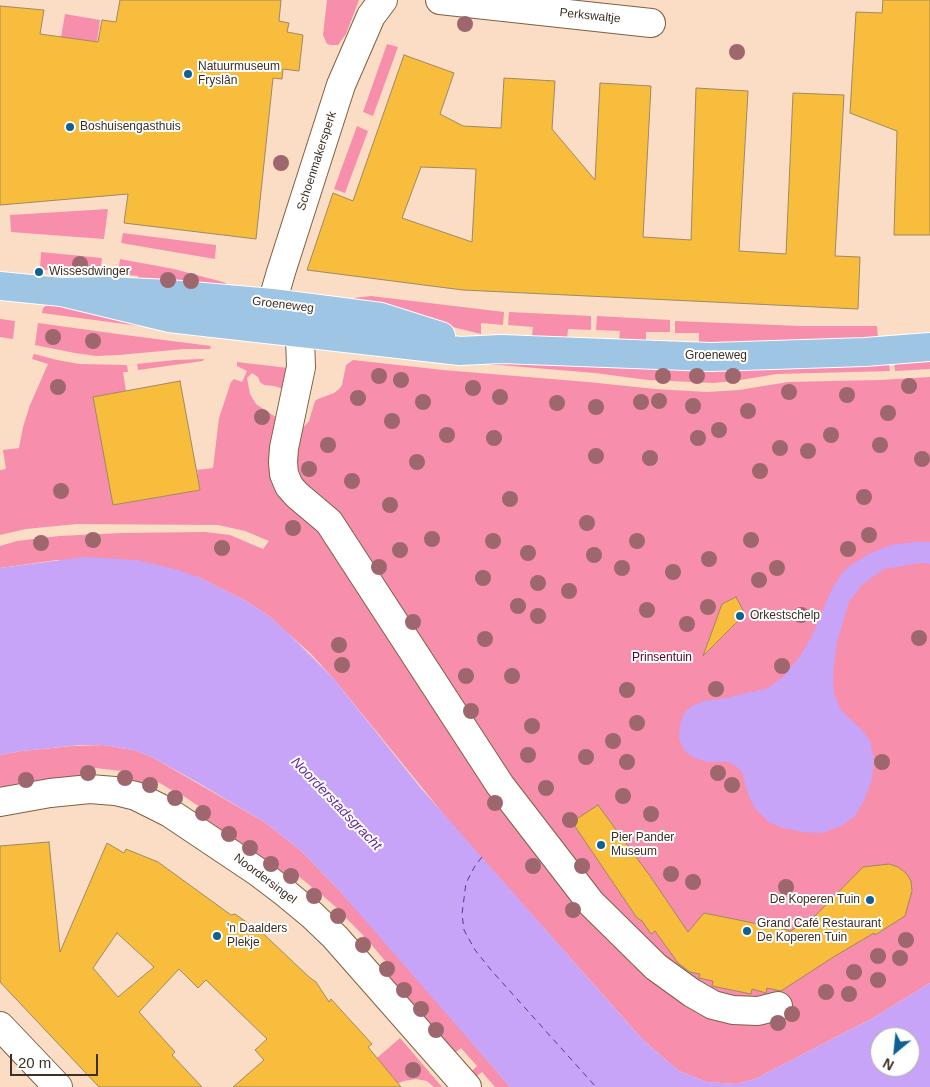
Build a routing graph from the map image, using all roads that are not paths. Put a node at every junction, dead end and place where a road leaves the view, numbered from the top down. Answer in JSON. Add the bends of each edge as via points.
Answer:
{"nodes":[{"id":1,"x":383,"y":0,"type":"edge"},
{"id":2,"x":440,"y":0,"type":"edge"},
{"id":3,"x":651,"y":23,"type":"dead end"},
{"id":4,"x":0,"y":286,"type":"edge"},
{"id":5,"x":271,"y":316,"type":"junction"},
{"id":6,"x":300,"y":320,"type":"junction"},
{"id":7,"x":930,"y":347,"type":"edge"},
{"id":8,"x":0,"y":802,"type":"edge"},
{"id":9,"x":778,"y":1006,"type":"dead end"},
{"id":10,"x":0,"y":1026,"type":"edge"},
{"id":11,"x":58,"y":1087,"type":"edge"},
{"id":12,"x":467,"y":1087,"type":"edge"}],
"edges":[{"from":1,"to":5,"type":"street","name":"Schoenmakersperk","via":[[371,16],[341,85],[280,272]]},
{"from":2,"to":3,"type":"street","name":"Perkswaltje"},
{"from":4,"to":5,"type":"main road","name":"Groeneweg","via":[[61,292],[169,318]]},
{"from":5,"to":6,"type":"main road","name":"Groeneweg"},
{"from":6,"to":7,"type":"main road","name":"Groeneweg","via":[[460,351],[501,348],[711,357]]},
{"from":6,"to":9,"type":"street","via":[[301,367],[284,448],[286,481],[297,495],[329,522],[500,785],[591,903],[656,967],[713,1005],[758,1011]]},
{"from":8,"to":12,"type":"street","name":"Noordersingel","via":[[90,789],[136,796],[170,813],[271,882],[312,915]]},
{"from":10,"to":11,"type":"street"}]}
